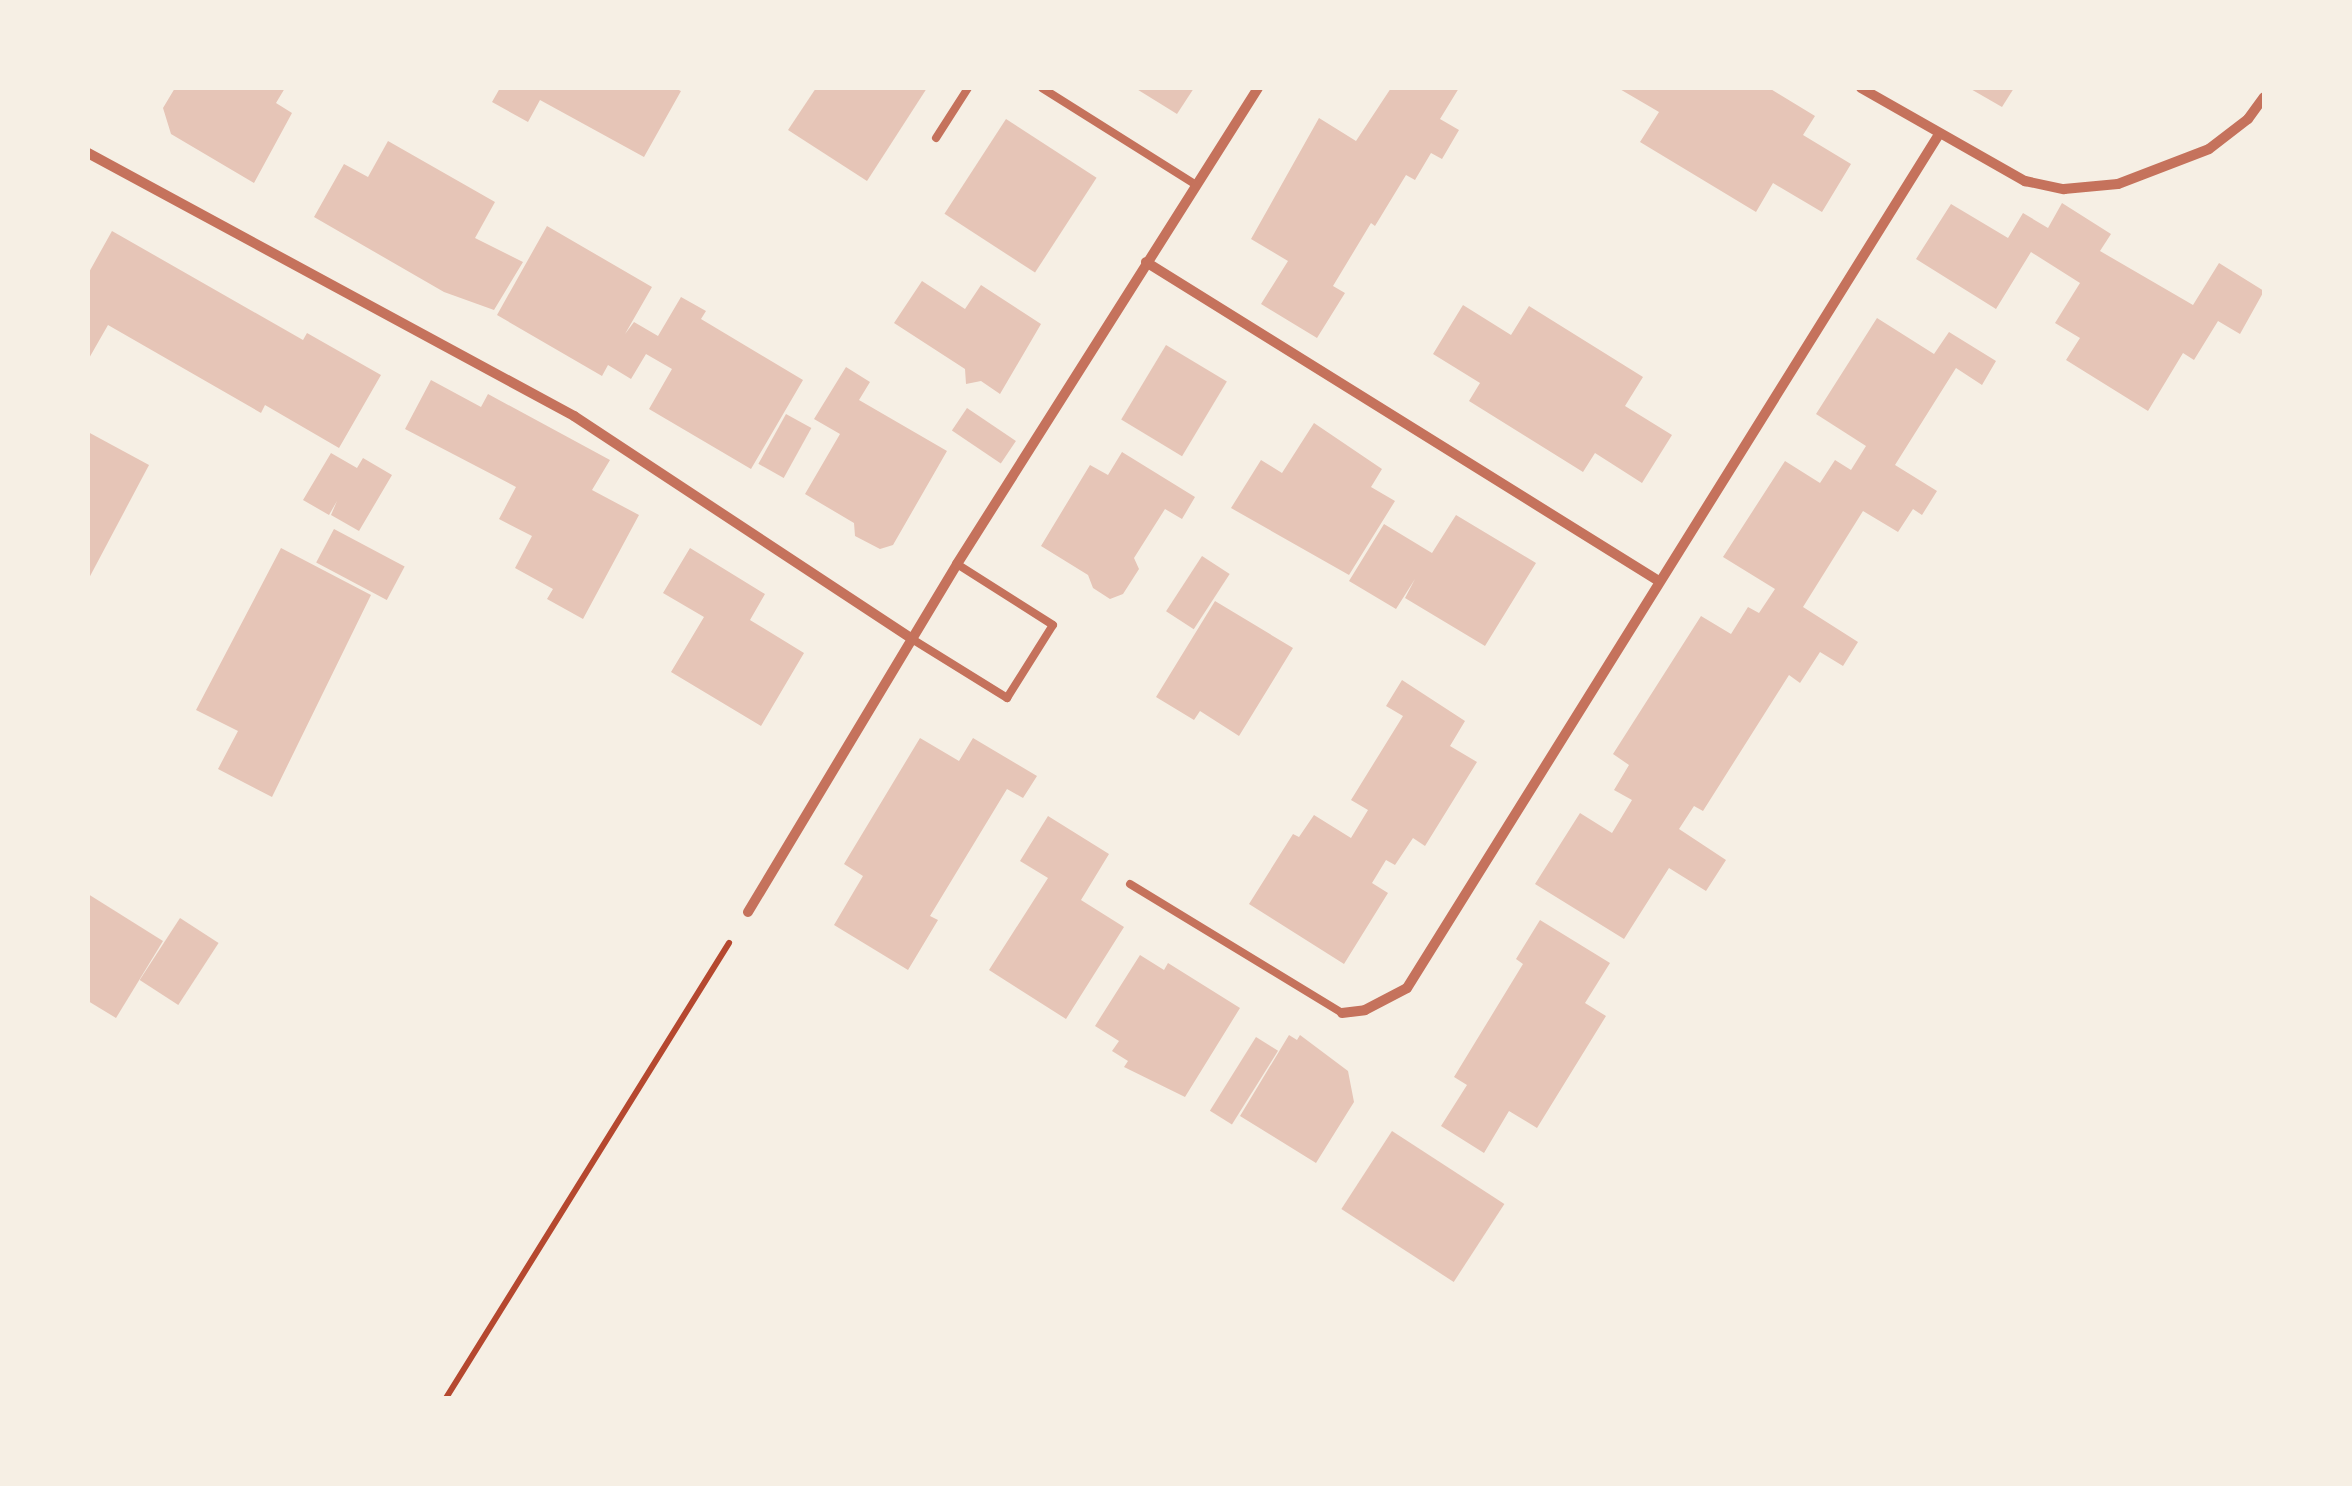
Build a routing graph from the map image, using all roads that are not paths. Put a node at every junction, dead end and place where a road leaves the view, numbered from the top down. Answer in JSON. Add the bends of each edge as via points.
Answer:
{"nodes":[{"id":1,"x":968,"y":88,"type":"edge"},
{"id":2,"x":1042,"y":88,"type":"edge"},
{"id":3,"x":1258,"y":88,"type":"edge"},
{"id":4,"x":1861,"y":88,"type":"edge"},
{"id":5,"x":2264,"y":97,"type":"edge"},
{"id":6,"x":1938,"y":136,"type":"junction"},
{"id":7,"x":936,"y":138,"type":"dead end"},
{"id":8,"x":88,"y":154,"type":"edge"},
{"id":9,"x":1196,"y":185,"type":"junction"},
{"id":10,"x":1146,"y":262,"type":"junction"},
{"id":11,"x":956,"y":564,"type":"junction"},
{"id":12,"x":1657,"y":580,"type":"junction"},
{"id":13,"x":912,"y":639,"type":"junction"},
{"id":14,"x":1130,"y":884,"type":"dead end"},
{"id":15,"x":748,"y":912,"type":"road end"},
{"id":16,"x":1342,"y":1014,"type":"joint"}],
"edges":[{"from":1,"to":7,"type":"lane"},
{"from":2,"to":9,"type":"lane"},
{"from":3,"to":9,"type":"street"},
{"from":4,"to":6,"type":"street"},
{"from":5,"to":6,"type":"street","via":[[2248,120],[2209,149],[2118,184],[2064,189],[2025,181]]},
{"from":6,"to":12,"type":"street"},
{"from":8,"to":13,"type":"street","via":[[574,416]]},
{"from":9,"to":10,"type":"street"},
{"from":10,"to":11,"type":"street"},
{"from":10,"to":12,"type":"street"},
{"from":11,"to":13,"type":"street"},
{"from":11,"to":13,"type":"lane","via":[[1053,625],[1007,698]]},
{"from":12,"to":16,"type":"street","via":[[1407,988],[1366,1010]]},
{"from":13,"to":15,"type":"street"},
{"from":14,"to":16,"type":"lane"}]}
